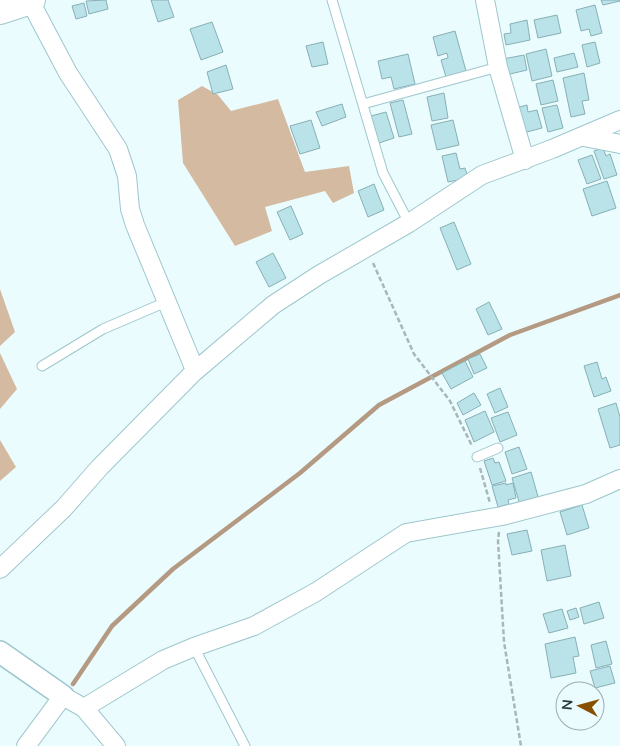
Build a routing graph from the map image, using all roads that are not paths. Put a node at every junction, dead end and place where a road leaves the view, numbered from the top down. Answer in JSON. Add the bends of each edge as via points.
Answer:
{"nodes":[{"id":1,"x":30,"y":0,"type":"edge"},
{"id":2,"x":332,"y":0,"type":"edge"},
{"id":3,"x":485,"y":0,"type":"edge"},
{"id":4,"x":0,"y":10,"type":"edge"},
{"id":5,"x":498,"y":66,"type":"junction"},
{"id":6,"x":363,"y":104,"type":"junction"},
{"id":7,"x":620,"y":120,"type":"edge"},
{"id":8,"x":584,"y":137,"type":"junction"},
{"id":9,"x":620,"y":144,"type":"edge"},
{"id":10,"x":525,"y":160,"type":"junction"},
{"id":11,"x":409,"y":222,"type":"junction"},
{"id":12,"x":166,"y":302,"type":"junction"},
{"id":13,"x":42,"y":366,"type":"dead end"},
{"id":14,"x":195,"y":370,"type":"junction"},
{"id":15,"x":498,"y":448,"type":"dead end"},
{"id":16,"x":477,"y":457,"type":"road end"},
{"id":17,"x":620,"y":479,"type":"edge"},
{"id":18,"x":0,"y":569,"type":"edge"},
{"id":19,"x":194,"y":647,"type":"junction"},
{"id":20,"x":0,"y":652,"type":"edge"},
{"id":21,"x":63,"y":696,"type":"junction"},
{"id":22,"x":84,"y":708,"type":"junction"},
{"id":23,"x":26,"y":746,"type":"edge"},
{"id":24,"x":116,"y":746,"type":"edge"},
{"id":25,"x":245,"y":746,"type":"edge"}],
"edges":[{"from":1,"to":4,"type":"highway"},
{"from":1,"to":12,"type":"street","via":[[68,73],[118,149],[127,176],[130,208]]},
{"from":2,"to":6,"type":"lane"},
{"from":3,"to":5,"type":"street"},
{"from":5,"to":6,"type":"lane"},
{"from":5,"to":10,"type":"street"},
{"from":6,"to":11,"type":"lane","via":[[383,173]]},
{"from":7,"to":8,"type":"street"},
{"from":8,"to":9,"type":"street"},
{"from":8,"to":10,"type":"street"},
{"from":10,"to":11,"type":"street","via":[[482,175]]},
{"from":11,"to":14,"type":"street","via":[[273,305]]},
{"from":12,"to":13,"type":"lane","via":[[103,329]]},
{"from":12,"to":14,"type":"street"},
{"from":14,"to":18,"type":"street","via":[[100,466],[64,508]]},
{"from":15,"to":16,"type":"lane"},
{"from":17,"to":19,"type":"street","via":[[586,494],[498,517],[406,533],[301,601],[254,626]]},
{"from":19,"to":22,"type":"street","via":[[163,660]]},
{"from":19,"to":25,"type":"lane"},
{"from":20,"to":21,"type":"street"},
{"from":21,"to":22,"type":"street"},
{"from":21,"to":23,"type":"street"},
{"from":22,"to":24,"type":"street"}]}
